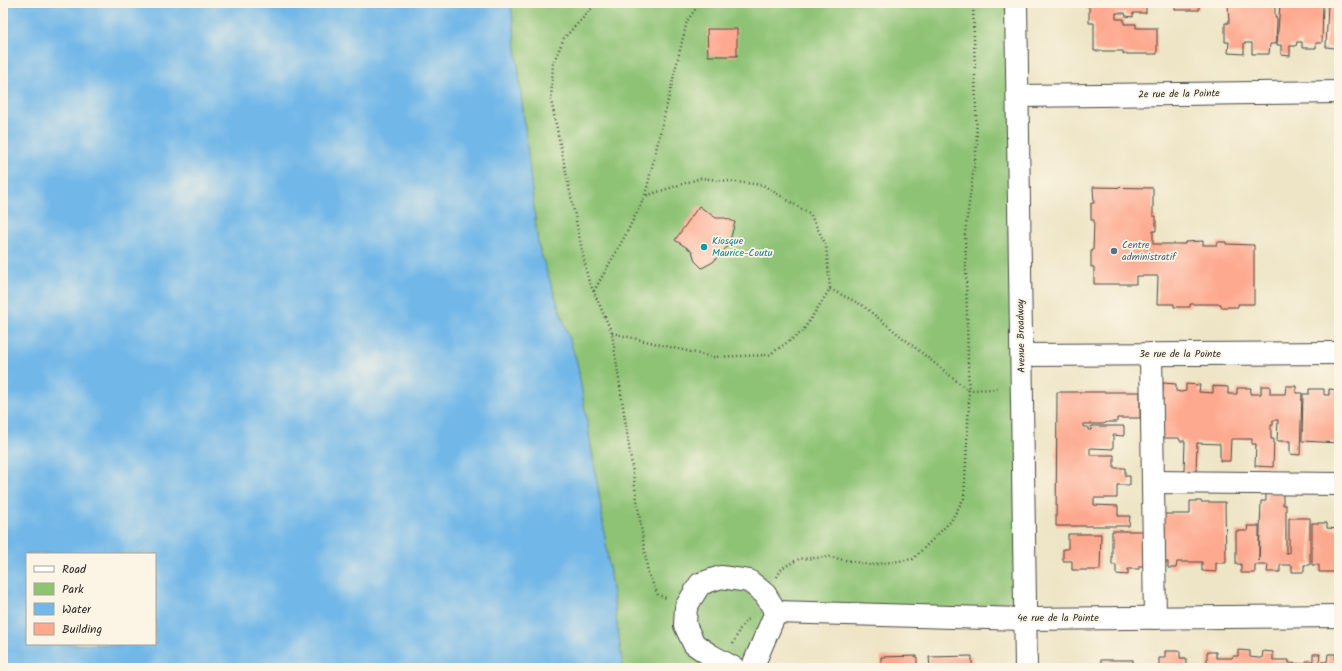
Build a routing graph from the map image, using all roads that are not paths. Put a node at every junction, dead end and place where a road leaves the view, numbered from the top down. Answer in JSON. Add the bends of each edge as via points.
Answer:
{"nodes":[{"id":1,"x":1016,"y":3,"type":"edge"},
{"id":2,"x":1339,"y":92,"type":"edge"},
{"id":3,"x":1018,"y":96,"type":"junction"},
{"id":4,"x":1339,"y":353,"type":"edge"},
{"id":5,"x":1152,"y":354,"type":"junction"},
{"id":6,"x":1022,"y":356,"type":"junction"},
{"id":7,"x":1153,"y":482,"type":"junction"},
{"id":8,"x":1339,"y":484,"type":"edge"},
{"id":9,"x":771,"y":603,"type":"junction"},
{"id":10,"x":1339,"y":616,"type":"edge"},
{"id":11,"x":1155,"y":618,"type":"junction"},
{"id":12,"x":1026,"y":619,"type":"junction"},
{"id":13,"x":729,"y":666,"type":"edge"},
{"id":14,"x":752,"y":668,"type":"edge"},
{"id":15,"x":1026,"y":668,"type":"edge"}],
"edges":[{"from":1,"to":3,"type":"street","name":"Avenue Broadway"},
{"from":2,"to":3,"type":"street","name":"2e rue de la Pointe"},
{"from":3,"to":6,"type":"street","name":"Avenue Broadway"},
{"from":4,"to":5,"type":"street","name":"3e rue de la Pointe"},
{"from":5,"to":6,"type":"street","name":"3e rue de la Pointe"},
{"from":5,"to":7,"type":"street"},
{"from":6,"to":12,"type":"street","name":"Avenue Broadway"},
{"from":7,"to":8,"type":"street"},
{"from":7,"to":11,"type":"street"},
{"from":9,"to":12,"type":"street","name":"4e rue de la Pointe"},
{"from":9,"to":13,"type":"street","via":[[749,581],[721,577],[700,584],[686,607],[685,625],[694,644]]},
{"from":9,"to":14,"type":"street"},
{"from":10,"to":11,"type":"street","name":"4e rue de la Pointe"},
{"from":11,"to":12,"type":"street","name":"4e rue de la Pointe"},
{"from":12,"to":15,"type":"street","name":"Avenue Broadway"}]}
